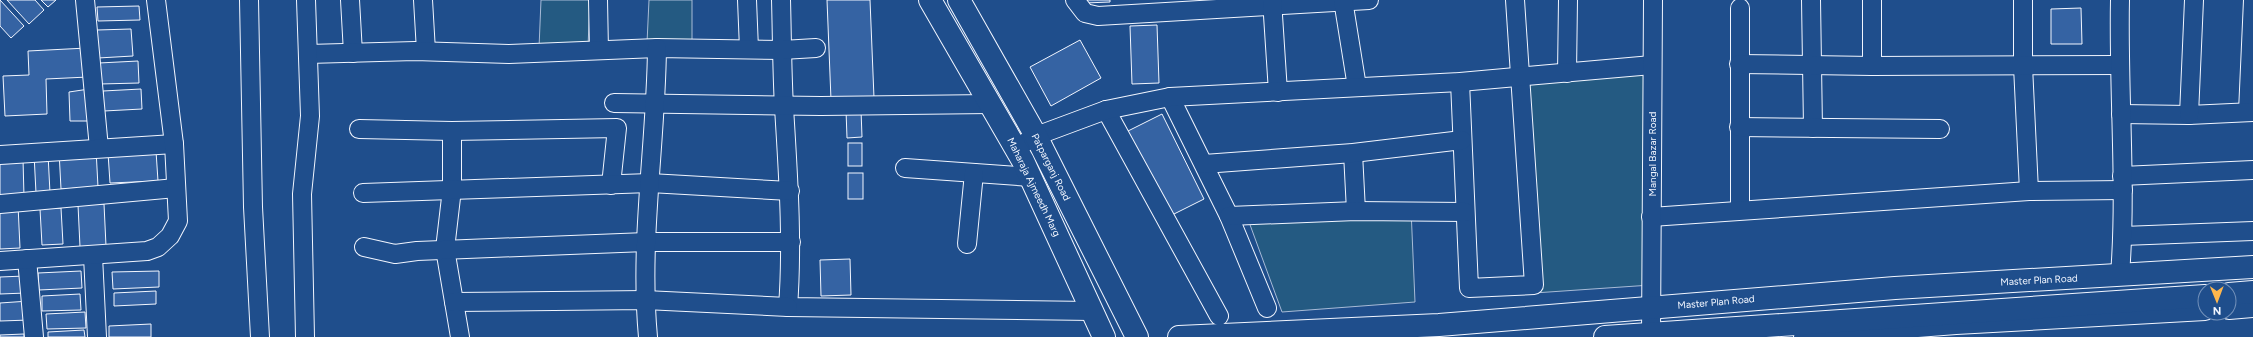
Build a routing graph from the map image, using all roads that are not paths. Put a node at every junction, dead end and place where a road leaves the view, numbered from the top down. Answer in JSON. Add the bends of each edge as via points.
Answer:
{"nodes":[{"id":1,"x":85,"y":0,"type":"edge"},
{"id":2,"x":156,"y":0,"type":"edge"},
{"id":3,"x":249,"y":0,"type":"edge"},
{"id":4,"x":306,"y":0,"type":"edge"},
{"id":5,"x":350,"y":0,"type":"edge"},
{"id":6,"x":424,"y":0,"type":"edge"},
{"id":7,"x":598,"y":0,"type":"edge"},
{"id":8,"x":747,"y":0,"type":"edge"},
{"id":9,"x":781,"y":0,"type":"edge"},
{"id":10,"x":930,"y":0,"type":"edge"},
{"id":11,"x":959,"y":0,"type":"edge"},
{"id":12,"x":1075,"y":0,"type":"edge"},
{"id":13,"x":1369,"y":0,"type":"edge"},
{"id":14,"x":1514,"y":0,"type":"edge"},
{"id":15,"x":1568,"y":0,"type":"edge"},
{"id":16,"x":1653,"y":0,"type":"edge"},
{"id":17,"x":1811,"y":0,"type":"edge"},
{"id":18,"x":1872,"y":0,"type":"edge"},
{"id":19,"x":2023,"y":0,"type":"edge"},
{"id":20,"x":2120,"y":0,"type":"edge"},
{"id":21,"x":2194,"y":0,"type":"edge"},
{"id":22,"x":2253,"y":0,"type":"edge"},
{"id":23,"x":1343,"y":1,"type":"edge"},
{"id":24,"x":1272,"y":4,"type":"edge"},
{"id":25,"x":1740,"y":8,"type":"dead end"},
{"id":26,"x":657,"y":48,"type":"junction"},
{"id":27,"x":816,"y":48,"type":"dead end"},
{"id":28,"x":749,"y":49,"type":"junction"},
{"id":29,"x":599,"y":50,"type":"junction"},
{"id":30,"x":782,"y":50,"type":"junction"},
{"id":31,"x":426,"y":51,"type":"junction"},
{"id":32,"x":353,"y":53,"type":"junction"},
{"id":33,"x":308,"y":54,"type":"junction"},
{"id":34,"x":1739,"y":64,"type":"junction"},
{"id":35,"x":1652,"y":65,"type":"junction"},
{"id":36,"x":1812,"y":65,"type":"junction"},
{"id":37,"x":2119,"y":65,"type":"junction"},
{"id":38,"x":1872,"y":66,"type":"junction"},
{"id":39,"x":2023,"y":66,"type":"junction"},
{"id":40,"x":1567,"y":73,"type":"junction"},
{"id":41,"x":1519,"y":77,"type":"junction"},
{"id":42,"x":1460,"y":82,"type":"junction"},
{"id":43,"x":1357,"y":87,"type":"junction"},
{"id":44,"x":1278,"y":92,"type":"junction"},
{"id":45,"x":1170,"y":97,"type":"junction"},
{"id":46,"x":614,"y":103,"type":"dead end"},
{"id":47,"x":656,"y":104,"type":"junction"},
{"id":48,"x":990,"y":104,"type":"junction"},
{"id":49,"x":784,"y":105,"type":"junction"},
{"id":50,"x":1106,"y":110,"type":"junction"},
{"id":51,"x":2251,"y":112,"type":"edge"},
{"id":52,"x":2121,"y":114,"type":"junction"},
{"id":53,"x":2189,"y":115,"type":"junction"},
{"id":54,"x":1739,"y":127,"type":"junction"},
{"id":55,"x":1813,"y":128,"type":"junction"},
{"id":56,"x":359,"y":129,"type":"dead end"},
{"id":57,"x":1940,"y":129,"type":"dead end"},
{"id":58,"x":452,"y":131,"type":"junction"},
{"id":59,"x":1036,"y":136,"type":"junction"},
{"id":60,"x":1462,"y":140,"type":"junction"},
{"id":61,"x":174,"y":144,"type":"junction"},
{"id":62,"x":99,"y":148,"type":"junction"},
{"id":63,"x":1016,"y":148,"type":"junction"},
{"id":64,"x":1353,"y":152,"type":"junction"},
{"id":65,"x":0,"y":155,"type":"edge"},
{"id":66,"x":1204,"y":164,"type":"junction"},
{"id":67,"x":905,"y":168,"type":"dead end"},
{"id":68,"x":2253,"y":170,"type":"edge"},
{"id":69,"x":974,"y":173,"type":"junction"},
{"id":70,"x":1030,"y":177,"type":"junction"},
{"id":71,"x":650,"y":183,"type":"junction"},
{"id":72,"x":2123,"y":183,"type":"junction"},
{"id":73,"x":611,"y":184,"type":"junction"},
{"id":74,"x":176,"y":188,"type":"junction"},
{"id":75,"x":452,"y":190,"type":"junction"},
{"id":76,"x":790,"y":191,"type":"junction"},
{"id":77,"x":2029,"y":191,"type":"junction"},
{"id":78,"x":363,"y":193,"type":"dead end"},
{"id":79,"x":0,"y":204,"type":"edge"},
{"id":80,"x":1740,"y":210,"type":"junction"},
{"id":81,"x":1356,"y":211,"type":"junction"},
{"id":82,"x":1466,"y":212,"type":"junction"},
{"id":83,"x":1229,"y":216,"type":"junction"},
{"id":84,"x":1651,"y":217,"type":"junction"},
{"id":85,"x":2253,"y":230,"type":"edge"},
{"id":86,"x":2123,"y":236,"type":"junction"},
{"id":87,"x":646,"y":242,"type":"junction"},
{"id":88,"x":791,"y":242,"type":"junction"},
{"id":89,"x":968,"y":244,"type":"dead end"},
{"id":90,"x":364,"y":247,"type":"dead end"},
{"id":91,"x":445,"y":250,"type":"junction"},
{"id":92,"x":93,"y":256,"type":"junction"},
{"id":93,"x":27,"y":260,"type":"junction"},
{"id":94,"x":0,"y":261,"type":"edge"},
{"id":95,"x":2253,"y":266,"type":"edge"},
{"id":96,"x":2120,"y":275,"type":"junction"},
{"id":97,"x":2253,"y":292,"type":"edge"},
{"id":98,"x":2237,"y":293,"type":"edge"},
{"id":99,"x":2197,"y":297,"type":"edge"},
{"id":100,"x":645,"y":300,"type":"junction"},
{"id":101,"x":454,"y":302,"type":"junction"},
{"id":102,"x":788,"y":307,"type":"junction"},
{"id":103,"x":1267,"y":308,"type":"dead end"},
{"id":104,"x":1651,"y":308,"type":"junction"},
{"id":105,"x":2253,"y":308,"type":"edge"},
{"id":106,"x":2237,"y":309,"type":"edge"},
{"id":107,"x":1092,"y":311,"type":"junction"},
{"id":108,"x":2197,"y":312,"type":"edge"},
{"id":109,"x":1219,"y":316,"type":"dead end"},
{"id":110,"x":2016,"y":323,"type":"edge"},
{"id":111,"x":1956,"y":331,"type":"edge"},
{"id":112,"x":1651,"y":336,"type":"edge"},
{"id":113,"x":34,"y":337,"type":"edge"},
{"id":114,"x":97,"y":337,"type":"edge"},
{"id":115,"x":260,"y":337,"type":"edge"},
{"id":116,"x":305,"y":337,"type":"edge"},
{"id":117,"x":460,"y":337,"type":"edge"},
{"id":118,"x":648,"y":337,"type":"edge"},
{"id":119,"x":1104,"y":337,"type":"edge"},
{"id":120,"x":1137,"y":337,"type":"edge"},
{"id":121,"x":1179,"y":337,"type":"edge"},
{"id":122,"x":1605,"y":337,"type":"edge"},
{"id":123,"x":1803,"y":337,"type":"edge"}],
"edges":[{"from":1,"to":62,"type":"street"},
{"from":2,"to":61,"type":"street"},
{"from":3,"to":115,"type":"street","via":[[253,207]]},
{"from":4,"to":33,"type":"street"},
{"from":5,"to":32,"type":"street"},
{"from":6,"to":31,"type":"street"},
{"from":7,"to":29,"type":"street"},
{"from":8,"to":28,"type":"street"},
{"from":9,"to":30,"type":"street"},
{"from":10,"to":48,"type":"main road","name":"Maharaja Ajmeedh Marg"},
{"from":11,"to":59,"type":"main road","name":"Patparganj Road"},
{"from":12,"to":24,"type":"street","via":[[1085,13],[1098,16]]},
{"from":13,"to":23,"type":"street"},
{"from":14,"to":41,"type":"street"},
{"from":15,"to":40,"type":"street"},
{"from":16,"to":35,"type":"street","name":"Mangal Bazar Road"},
{"from":17,"to":36,"type":"street"},
{"from":18,"to":38,"type":"street"},
{"from":19,"to":39,"type":"street"},
{"from":20,"to":37,"type":"street"},
{"from":21,"to":53,"type":"street"},
{"from":22,"to":51,"type":"street"},
{"from":23,"to":24,"type":"street"},
{"from":23,"to":43,"type":"street"},
{"from":24,"to":44,"type":"street"},
{"from":25,"to":34,"type":"street"},
{"from":26,"to":28,"type":"street"},
{"from":26,"to":29,"type":"street"},
{"from":26,"to":47,"type":"street"},
{"from":27,"to":30,"type":"street"},
{"from":28,"to":30,"type":"street"},
{"from":29,"to":31,"type":"street","via":[[510,54]]},
{"from":30,"to":49,"type":"street"},
{"from":31,"to":32,"type":"street"},
{"from":32,"to":33,"type":"street"},
{"from":33,"to":116,"type":"street","via":[[310,116],[302,194]]},
{"from":34,"to":36,"type":"street"},
{"from":34,"to":54,"type":"street"},
{"from":35,"to":40,"type":"street"},
{"from":35,"to":84,"type":"street","name":"Mangal Bazar Road"},
{"from":36,"to":38,"type":"street"},
{"from":36,"to":55,"type":"street"},
{"from":37,"to":39,"type":"street"},
{"from":37,"to":52,"type":"street"},
{"from":38,"to":39,"type":"street"},
{"from":39,"to":77,"type":"street"},
{"from":40,"to":41,"type":"street"},
{"from":41,"to":42,"type":"street"},
{"from":41,"to":82,"type":"street","via":[[1534,285],[1469,288]]},
{"from":42,"to":43,"type":"street"},
{"from":42,"to":60,"type":"street"},
{"from":43,"to":44,"type":"street"},
{"from":44,"to":45,"type":"street"},
{"from":45,"to":50,"type":"street"},
{"from":45,"to":66,"type":"street"},
{"from":46,"to":47,"type":"street"},
{"from":47,"to":49,"type":"street"},
{"from":47,"to":71,"type":"street"},
{"from":48,"to":49,"type":"street"},
{"from":48,"to":63,"type":"main road","name":"Maharaja Ajmeedh Marg"},
{"from":49,"to":76,"type":"street"},
{"from":50,"to":59,"type":"street"},
{"from":50,"to":109,"type":"street"},
{"from":51,"to":53,"type":"street"},
{"from":52,"to":53,"type":"street"},
{"from":52,"to":72,"type":"street"},
{"from":54,"to":55,"type":"street"},
{"from":54,"to":80,"type":"street"},
{"from":55,"to":57,"type":"street"},
{"from":56,"to":58,"type":"street"},
{"from":58,"to":73,"type":"street","via":[[617,128]]},
{"from":58,"to":75,"type":"street"},
{"from":59,"to":63,"type":"street"},
{"from":59,"to":120,"type":"main road","name":"Patparganj Road"},
{"from":60,"to":64,"type":"street"},
{"from":60,"to":82,"type":"street"},
{"from":61,"to":62,"type":"street"},
{"from":61,"to":74,"type":"street"},
{"from":62,"to":65,"type":"street"},
{"from":63,"to":70,"type":"main road","name":"Maharaja Ajmeedh Marg"},
{"from":64,"to":66,"type":"street"},
{"from":64,"to":81,"type":"street"},
{"from":66,"to":83,"type":"street"},
{"from":67,"to":69,"type":"street"},
{"from":68,"to":72,"type":"street"},
{"from":69,"to":70,"type":"street"},
{"from":69,"to":89,"type":"street"},
{"from":70,"to":107,"type":"main road","name":"Maharaja Ajmeedh Marg"},
{"from":71,"to":73,"type":"street"},
{"from":71,"to":76,"type":"street"},
{"from":71,"to":87,"type":"street"},
{"from":72,"to":77,"type":"street"},
{"from":72,"to":86,"type":"street"},
{"from":73,"to":75,"type":"street"},
{"from":74,"to":79,"type":"street"},
{"from":74,"to":92,"type":"street","via":[[178,221],[170,236],[158,247],[147,251]]},
{"from":75,"to":78,"type":"street"},
{"from":75,"to":91,"type":"street"},
{"from":76,"to":88,"type":"street"},
{"from":77,"to":80,"type":"street"},
{"from":80,"to":84,"type":"street"},
{"from":81,"to":82,"type":"street"},
{"from":81,"to":83,"type":"street"},
{"from":83,"to":103,"type":"street"},
{"from":84,"to":104,"type":"street","name":"Mangal Bazar Road"},
{"from":85,"to":86,"type":"street"},
{"from":86,"to":96,"type":"street"},
{"from":87,"to":88,"type":"street"},
{"from":87,"to":91,"type":"street"},
{"from":87,"to":100,"type":"street"},
{"from":88,"to":102,"type":"street"},
{"from":90,"to":91,"type":"street","via":[[395,254]]},
{"from":91,"to":101,"type":"street"},
{"from":92,"to":93,"type":"street"},
{"from":92,"to":114,"type":"street"},
{"from":93,"to":94,"type":"street"},
{"from":93,"to":113,"type":"street"},
{"from":95,"to":96,"type":"main road","name":"Master Plan Road"},
{"from":96,"to":104,"type":"main road","name":"Master Plan Road","via":[[1894,288]]},
{"from":97,"to":98,"type":"main road"},
{"from":99,"to":110,"type":"main road"},
{"from":100,"to":101,"type":"street"},
{"from":100,"to":102,"type":"street"},
{"from":100,"to":118,"type":"street"},
{"from":101,"to":117,"type":"street"},
{"from":102,"to":107,"type":"street"},
{"from":104,"to":112,"type":"street","name":"Mangal Bazar Road"},
{"from":104,"to":121,"type":"main road","name":"Master Plan Road","via":[[1440,324]]},
{"from":105,"to":106,"type":"street"},
{"from":107,"to":119,"type":"main road","name":"Maharaja Ajmeedh Marg"},
{"from":108,"to":110,"type":"street"},
{"from":110,"to":111,"type":"street"},
{"from":110,"to":112,"type":"main road"},
{"from":111,"to":123,"type":"street"},
{"from":112,"to":122,"type":"main road"}]}
